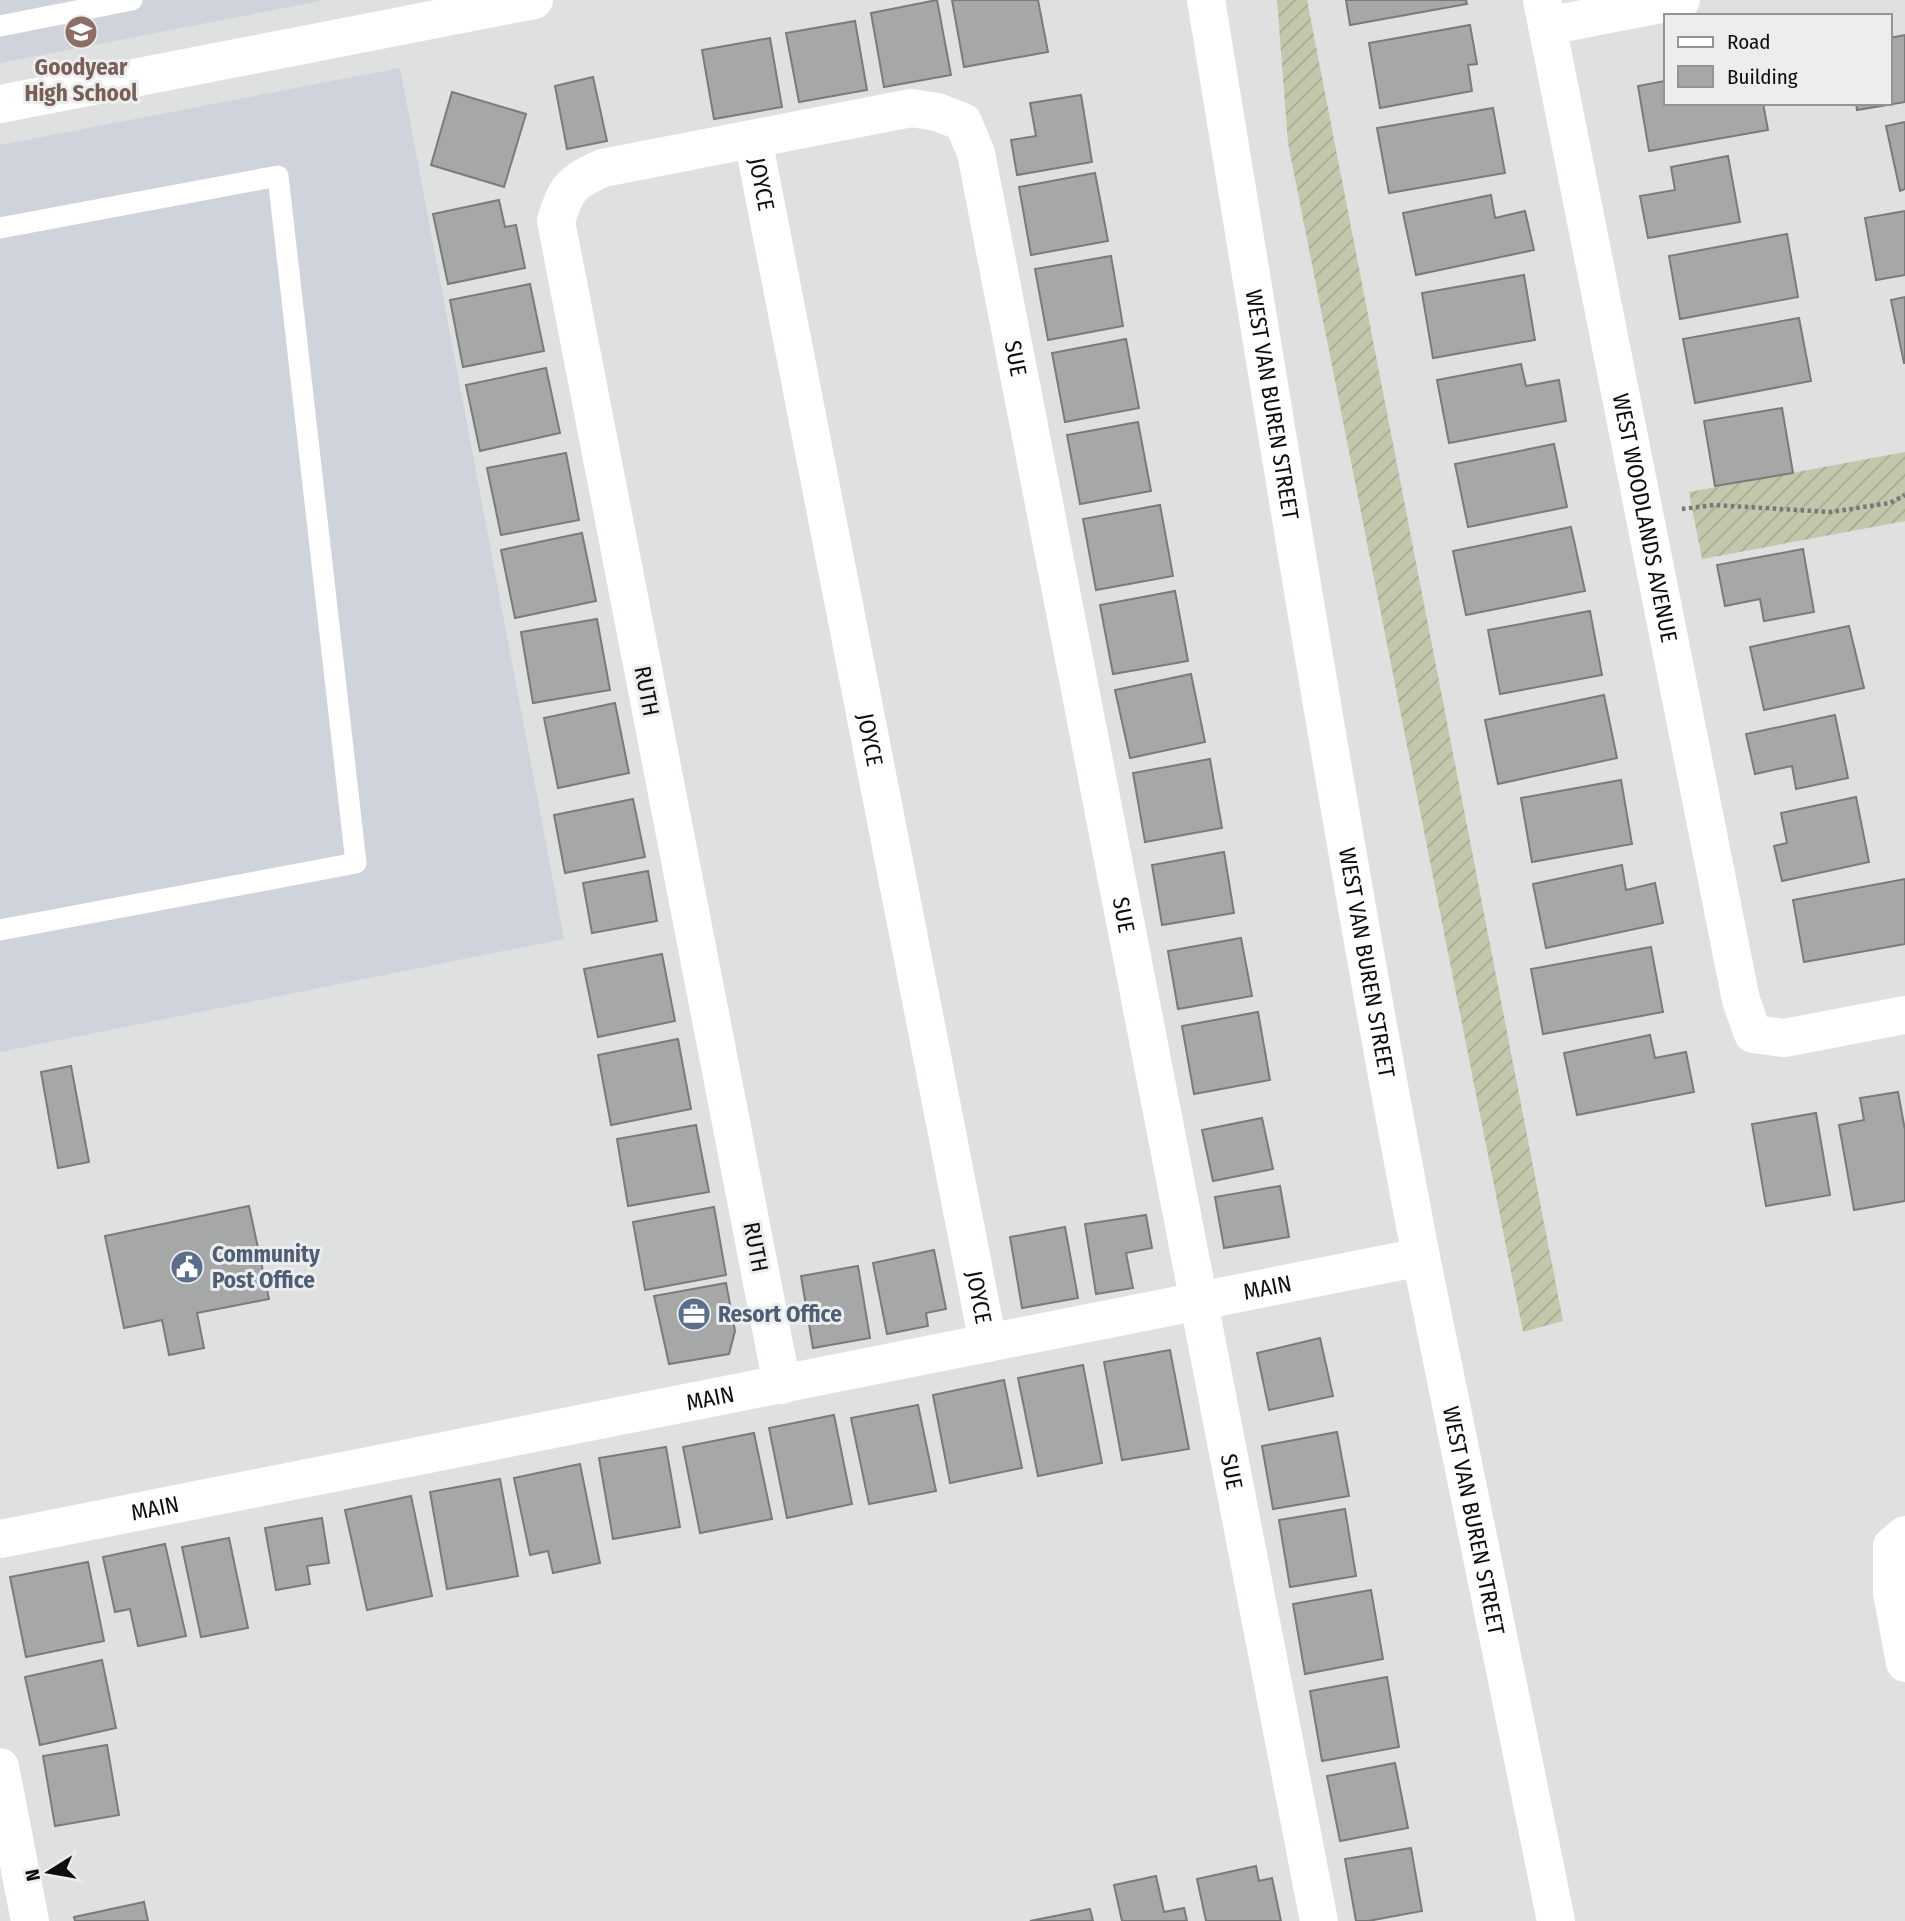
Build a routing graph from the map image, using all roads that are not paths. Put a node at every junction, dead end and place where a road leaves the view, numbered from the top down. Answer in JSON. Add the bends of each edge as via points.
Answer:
{"nodes":[{"id":1,"x":132,"y":0,"type":"edge"},
{"id":2,"x":534,"y":0,"type":"edge"},
{"id":3,"x":1206,"y":0,"type":"edge"},
{"id":4,"x":1681,"y":0,"type":"edge"},
{"id":5,"x":1545,"y":13,"type":"edge"},
{"id":6,"x":0,"y":26,"type":"edge"},
{"id":7,"x":0,"y":104,"type":"edge"},
{"id":8,"x":753,"y":139,"type":"junction"},
{"id":9,"x":0,"y":228,"type":"edge"},
{"id":10,"x":0,"y":930,"type":"edge"},
{"id":11,"x":1905,"y":1015,"type":"edge"},
{"id":12,"x":1421,"y":1257,"type":"junction"},
{"id":13,"x":1198,"y":1301,"type":"junction"},
{"id":14,"x":988,"y":1343,"type":"junction"},
{"id":15,"x":782,"y":1385,"type":"junction"},
{"id":16,"x":1905,"y":1535,"type":"edge"},
{"id":17,"x":0,"y":1539,"type":"edge"},
{"id":18,"x":1905,"y":1663,"type":"edge"},
{"id":19,"x":0,"y":1767,"type":"edge"},
{"id":20,"x":30,"y":1921,"type":"edge"},
{"id":21,"x":1319,"y":1921,"type":"edge"},
{"id":22,"x":1556,"y":1921,"type":"edge"}],
"edges":[{"from":1,"to":6,"type":"lane"},
{"from":2,"to":7,"type":"street"},
{"from":3,"to":12,"type":"street","name":"WEST VAN BUREN STREET","via":[[1340,807]]},
{"from":4,"to":5,"type":"street"},
{"from":5,"to":11,"type":"street","name":"WEST WOODLANDS AVENUE","via":[[1741,1000],[1753,1034],[1784,1038]]},
{"from":8,"to":13,"type":"street","name":"SUE","via":[[911,108],[937,111],[963,122],[976,153]]},
{"from":8,"to":14,"type":"street","name":"JOYCE"},
{"from":8,"to":15,"type":"street","name":"RUTH","via":[[603,168],[579,178],[563,198],[556,221]]},
{"from":9,"to":10,"type":"lane","via":[[278,176],[356,863]]},
{"from":12,"to":13,"type":"street","name":"MAIN"},
{"from":12,"to":22,"type":"street","name":"WEST VAN BUREN STREET"},
{"from":13,"to":14,"type":"street","name":"MAIN"},
{"from":13,"to":21,"type":"street","name":"SUE"},
{"from":14,"to":15,"type":"street","name":"MAIN"},
{"from":15,"to":17,"type":"street","name":"MAIN"},
{"from":16,"to":18,"type":"street","via":[[1892,1546],[1892,1593]]},
{"from":19,"to":20,"type":"street"}]}
